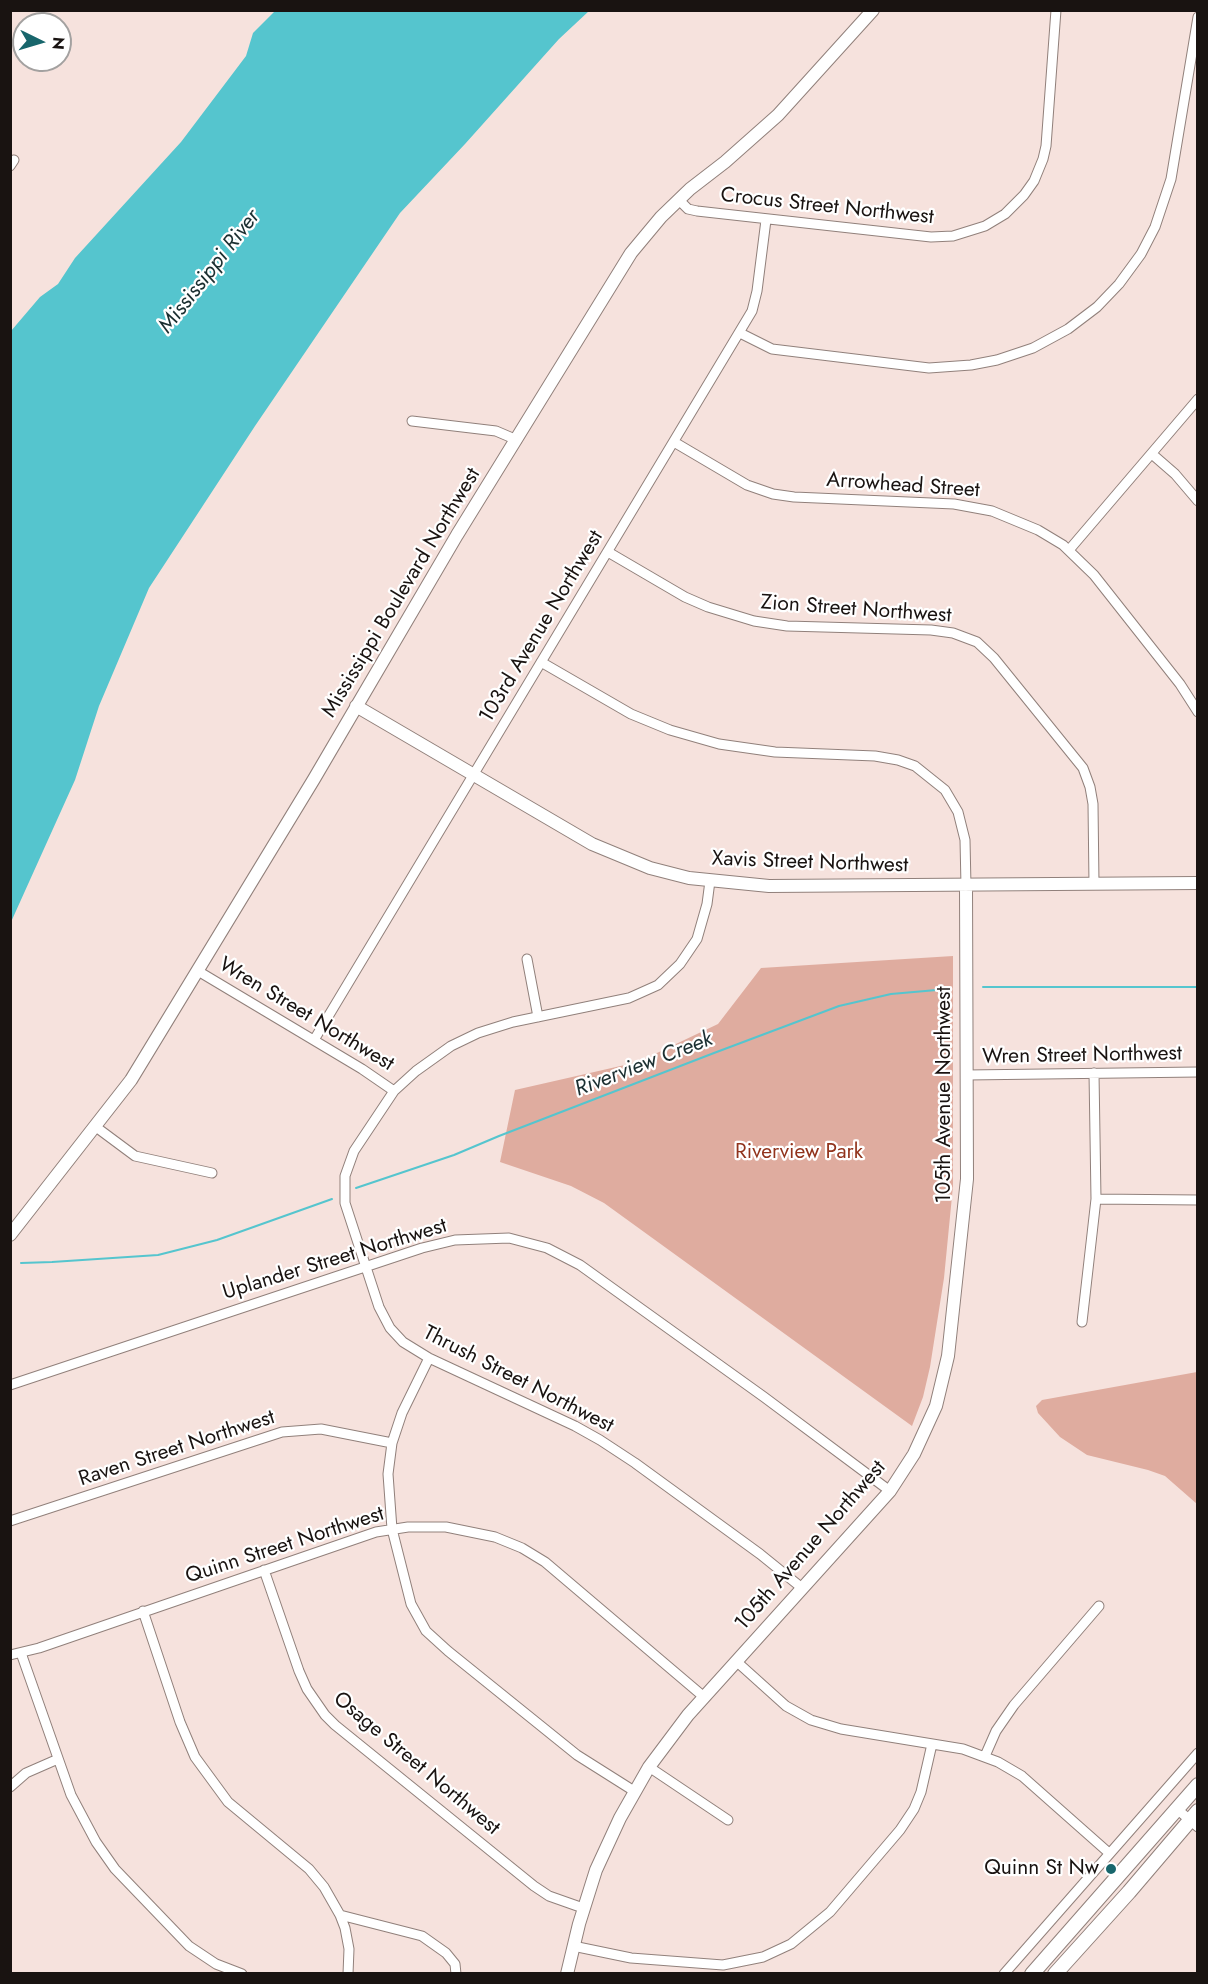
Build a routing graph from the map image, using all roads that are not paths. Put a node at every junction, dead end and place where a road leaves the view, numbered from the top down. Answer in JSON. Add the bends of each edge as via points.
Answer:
{"nodes":[{"id":1,"x":873,"y":10,"type":"edge"},
{"id":2,"x":1056,"y":10,"type":"edge"},
{"id":3,"x":1197,"y":17,"type":"edge"},
{"id":4,"x":1196,"y":41,"type":"edge"},
{"id":5,"x":679,"y":200,"type":"junction"},
{"id":6,"x":766,"y":220,"type":"junction"},
{"id":7,"x":740,"y":333,"type":"junction"},
{"id":8,"x":1197,"y":399,"type":"edge"},
{"id":9,"x":412,"y":421,"type":"dead end"},
{"id":10,"x":517,"y":440,"type":"junction"},
{"id":11,"x":674,"y":442,"type":"junction"},
{"id":12,"x":1152,"y":454,"type":"junction"},
{"id":13,"x":1197,"y":501,"type":"edge"},
{"id":14,"x":1069,"y":550,"type":"junction"},
{"id":15,"x":608,"y":552,"type":"junction"},
{"id":16,"x":542,"y":662,"type":"junction"},
{"id":17,"x":356,"y":706,"type":"junction"},
{"id":18,"x":1197,"y":712,"type":"edge"},
{"id":19,"x":474,"y":775,"type":"junction"},
{"id":20,"x":710,"y":881,"type":"junction"},
{"id":21,"x":1197,"y":883,"type":"edge"},
{"id":22,"x":1094,"y":884,"type":"junction"},
{"id":23,"x":966,"y":886,"type":"junction"},
{"id":24,"x":527,"y":959,"type":"dead end"},
{"id":25,"x":198,"y":970,"type":"junction"},
{"id":26,"x":538,"y":1017,"type":"junction"},
{"id":27,"x":314,"y":1040,"type":"junction"},
{"id":28,"x":1197,"y":1072,"type":"edge"},
{"id":29,"x":1094,"y":1073,"type":"junction"},
{"id":30,"x":967,"y":1075,"type":"junction"},
{"id":31,"x":394,"y":1091,"type":"junction"},
{"id":32,"x":96,"y":1127,"type":"junction"},
{"id":33,"x":212,"y":1173,"type":"dead end"},
{"id":34,"x":1096,"y":1199,"type":"junction"},
{"id":35,"x":1197,"y":1200,"type":"edge"},
{"id":36,"x":10,"y":1235,"type":"edge"},
{"id":37,"x":365,"y":1266,"type":"junction"},
{"id":38,"x":1082,"y":1322,"type":"dead end"},
{"id":39,"x":429,"y":1358,"type":"junction"},
{"id":40,"x":10,"y":1385,"type":"edge"},
{"id":41,"x":392,"y":1443,"type":"junction"},
{"id":42,"x":890,"y":1491,"type":"junction"},
{"id":43,"x":10,"y":1521,"type":"edge"},
{"id":44,"x":392,"y":1528,"type":"junction"},
{"id":45,"x":264,"y":1570,"type":"junction"},
{"id":46,"x":802,"y":1588,"type":"junction"},
{"id":47,"x":1099,"y":1606,"type":"dead end"},
{"id":48,"x":143,"y":1611,"type":"junction"},
{"id":49,"x":21,"y":1653,"type":"junction"},
{"id":50,"x":10,"y":1655,"type":"edge"},
{"id":51,"x":736,"y":1661,"type":"junction"},
{"id":52,"x":704,"y":1696,"type":"junction"},
{"id":53,"x":932,"y":1744,"type":"junction"},
{"id":54,"x":1197,"y":1753,"type":"edge"},
{"id":55,"x":985,"y":1756,"type":"junction"},
{"id":56,"x":58,"y":1759,"type":"junction"},
{"id":57,"x":649,"y":1767,"type":"junction"},
{"id":58,"x":1197,"y":1785,"type":"edge"},
{"id":59,"x":10,"y":1787,"type":"edge"},
{"id":60,"x":634,"y":1791,"type":"junction"},
{"id":61,"x":1177,"y":1809,"type":"junction"},
{"id":62,"x":1195,"y":1819,"type":"edge"},
{"id":63,"x":728,"y":1820,"type":"dead end"},
{"id":64,"x":1109,"y":1853,"type":"junction"},
{"id":65,"x":583,"y":1908,"type":"junction"},
{"id":66,"x":340,"y":1915,"type":"junction"},
{"id":67,"x":573,"y":1947,"type":"junction"},
{"id":68,"x":242,"y":1974,"type":"edge"},
{"id":69,"x":348,"y":1974,"type":"edge"},
{"id":70,"x":456,"y":1974,"type":"edge"},
{"id":71,"x":567,"y":1974,"type":"edge"},
{"id":72,"x":1004,"y":1974,"type":"edge"},
{"id":73,"x":1032,"y":1974,"type":"edge"},
{"id":74,"x":1055,"y":1974,"type":"edge"}],
"edges":[{"from":1,"to":5,"type":"street","name":"Mississippi Boulevard Northwest","via":[[770,123]]},
{"from":2,"to":6,"type":"street","name":"Crocus Street Northwest","via":[[1043,159],[1034,181],[1005,214],[975,230],[944,237]]},
{"from":3,"to":4,"type":"street"},
{"from":4,"to":7,"type":"street","via":[[1173,172],[1155,227],[1119,284],[1068,329],[1033,348],[997,360],[929,368],[772,349]]},
{"from":5,"to":6,"type":"street","name":"Crocus Street Northwest","via":[[696,211]]},
{"from":5,"to":10,"type":"street","name":"Mississippi Boulevard Northwest","via":[[631,253]]},
{"from":6,"to":7,"type":"street","name":"103rd Avenue Northwest","via":[[756,301]]},
{"from":7,"to":11,"type":"street","name":"103rd Avenue Northwest"},
{"from":8,"to":12,"type":"street"},
{"from":9,"to":10,"type":"street","via":[[496,431]]},
{"from":10,"to":17,"type":"street","name":"Mississippi Boulevard Northwest"},
{"from":11,"to":14,"type":"street","name":"Arrowhead Street","via":[[765,492],[968,506],[1022,523]]},
{"from":11,"to":15,"type":"street","name":"103rd Avenue Northwest"},
{"from":12,"to":13,"type":"street"},
{"from":12,"to":14,"type":"street"},
{"from":14,"to":18,"type":"street","name":"Arrowhead Street","via":[[1109,594],[1180,684]]},
{"from":15,"to":16,"type":"street","name":"103rd Avenue Northwest"},
{"from":15,"to":22,"type":"street","name":"Zion Street Northwest","via":[[685,597],[748,620],[787,626],[931,630],[977,642],[1083,768],[1093,804]]},
{"from":16,"to":19,"type":"street","name":"103rd Avenue Northwest"},
{"from":16,"to":23,"type":"street","via":[[631,714],[719,744],[775,752],[886,757],[915,766],[945,790],[958,812],[965,840]]},
{"from":17,"to":19,"type":"street","name":"Xavis Street Northwest"},
{"from":17,"to":25,"type":"street","name":"Mississippi Boulevard Northwest"},
{"from":19,"to":20,"type":"street","name":"Xavis Street Northwest","via":[[619,857]]},
{"from":19,"to":27,"type":"street","name":"103rd Avenue Northwest"},
{"from":20,"to":23,"type":"street","name":"Xavis Street Northwest","via":[[769,886]]},
{"from":20,"to":26,"type":"street","name":"Thrush Street Northwest","via":[[697,939],[680,964],[658,985],[629,998]]},
{"from":21,"to":22,"type":"street","name":"Xavis Street Northwest"},
{"from":22,"to":23,"type":"street","name":"Xavis Street Northwest"},
{"from":23,"to":30,"type":"street","name":"105th Avenue Northwest"},
{"from":24,"to":26,"type":"street"},
{"from":25,"to":27,"type":"street","name":"Wren Street Northwest"},
{"from":25,"to":32,"type":"street","name":"Mississippi Boulevard Northwest","via":[[131,1080]]},
{"from":26,"to":31,"type":"street","name":"Thrush Street Northwest","via":[[464,1039]]},
{"from":27,"to":31,"type":"street","name":"Wren Street Northwest"},
{"from":28,"to":29,"type":"street","name":"Wren Street Northwest"},
{"from":29,"to":30,"type":"street","name":"Wren Street Northwest"},
{"from":29,"to":34,"type":"street"},
{"from":30,"to":42,"type":"street","name":"105th Avenue Northwest","via":[[965,1207],[946,1365],[927,1430]]},
{"from":31,"to":37,"type":"street","name":"Thrush Street Northwest","via":[[354,1151],[345,1176],[345,1203]]},
{"from":32,"to":33,"type":"street","via":[[135,1156]]},
{"from":32,"to":36,"type":"street","name":"Mississippi Boulevard Northwest"},
{"from":34,"to":35,"type":"street"},
{"from":34,"to":38,"type":"street"},
{"from":37,"to":39,"type":"street","name":"Thrush Street Northwest","via":[[390,1328]]},
{"from":37,"to":40,"type":"street","name":"Uplander Street Northwest"},
{"from":37,"to":42,"type":"street","name":"Uplander Street Northwest","via":[[422,1248],[472,1239],[518,1239],[557,1252],[693,1345]]},
{"from":39,"to":41,"type":"street"},
{"from":39,"to":46,"type":"street","name":"Thrush Street Northwest","via":[[600,1440]]},
{"from":41,"to":43,"type":"street","name":"Raven Street Northwest","via":[[321,1429],[282,1432]]},
{"from":41,"to":44,"type":"street","via":[[388,1474]]},
{"from":42,"to":46,"type":"street","name":"105th Avenue Northwest"},
{"from":44,"to":45,"type":"street","name":"Quinn Street Northwest"},
{"from":44,"to":52,"type":"street","name":"Quinn Street Northwest","via":[[461,1529],[522,1548],[558,1571]]},
{"from":44,"to":60,"type":"street","via":[[411,1604],[426,1631],[577,1755]]},
{"from":45,"to":48,"type":"street","name":"Quinn Street Northwest"},
{"from":45,"to":65,"type":"street","name":"Osage Street Northwest","via":[[299,1671],[325,1715],[534,1886]]},
{"from":46,"to":51,"type":"street","name":"105th Avenue Northwest"},
{"from":47,"to":55,"type":"street","via":[[1008,1712]]},
{"from":48,"to":49,"type":"street","name":"Quinn Street Northwest"},
{"from":48,"to":66,"type":"street","via":[[188,1742],[205,1773],[228,1802],[309,1869]]},
{"from":49,"to":50,"type":"street","name":"Quinn Street Northwest"},
{"from":49,"to":56,"type":"street"},
{"from":51,"to":52,"type":"street","name":"105th Avenue Northwest"},
{"from":51,"to":53,"type":"street","via":[[786,1706],[812,1720],[841,1729]]},
{"from":52,"to":57,"type":"street","name":"105th Avenue Northwest"},
{"from":53,"to":55,"type":"street"},
{"from":53,"to":67,"type":"street","via":[[921,1792],[904,1824],[830,1912],[791,1944],[763,1957],[723,1965],[631,1958]]},
{"from":54,"to":64,"type":"street"},
{"from":55,"to":64,"type":"street","via":[[1022,1776]]},
{"from":56,"to":59,"type":"street","via":[[26,1773]]},
{"from":56,"to":68,"type":"street","via":[[78,1810],[115,1869],[189,1946],[216,1964]]},
{"from":57,"to":60,"type":"street","name":"105th Avenue Northwest"},
{"from":57,"to":63,"type":"street"},
{"from":58,"to":61,"type":"main road"},
{"from":60,"to":65,"type":"street","name":"105th Avenue Northwest","via":[[608,1842]]},
{"from":61,"to":62,"type":"street"},
{"from":61,"to":73,"type":"main road"},
{"from":62,"to":74,"type":"main road"},
{"from":64,"to":72,"type":"street"},
{"from":65,"to":67,"type":"street","name":"105th Avenue Northwest"},
{"from":66,"to":69,"type":"street","via":[[349,1949]]},
{"from":66,"to":70,"type":"street","via":[[422,1936],[452,1959]]},
{"from":67,"to":71,"type":"street","name":"105th Avenue Northwest"}]}
